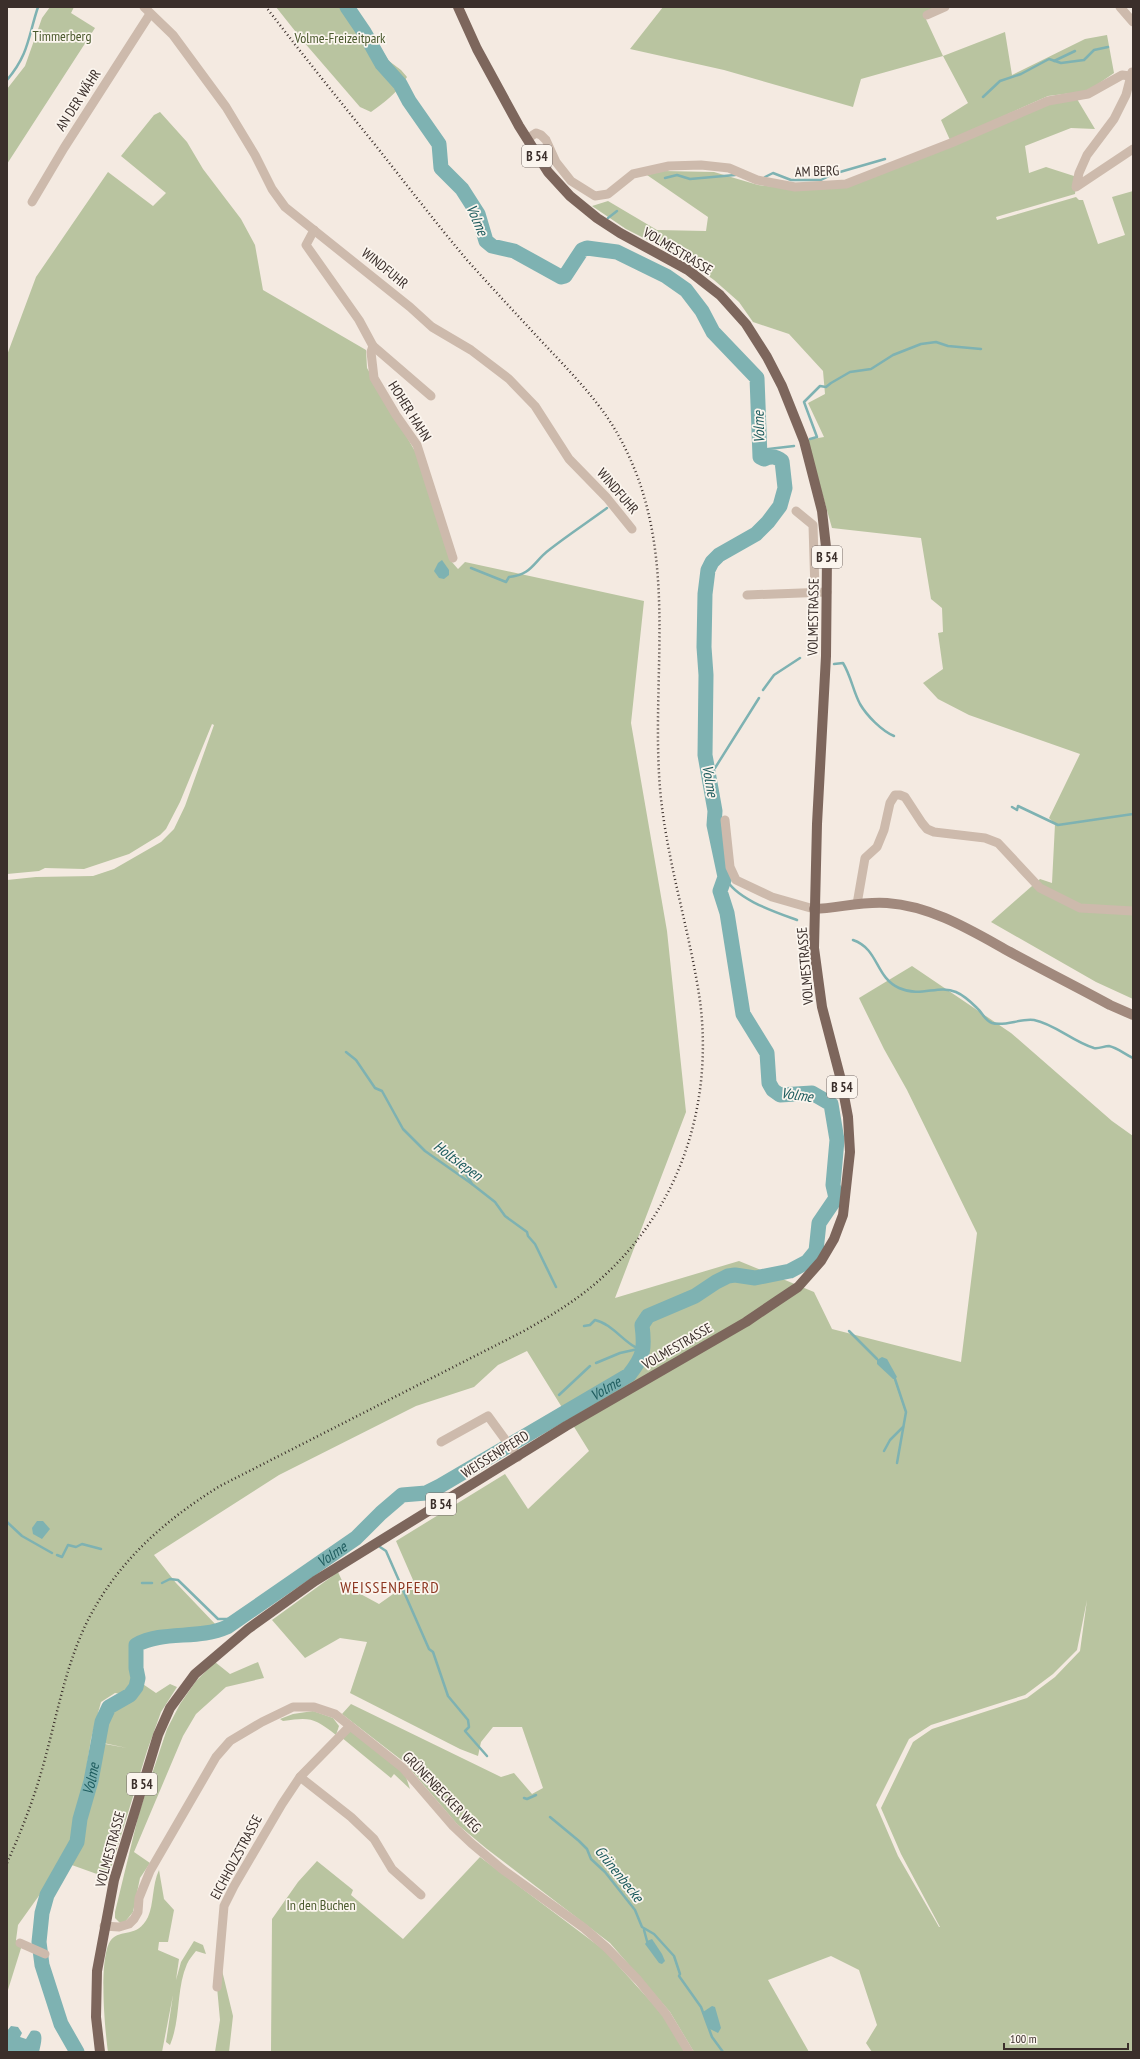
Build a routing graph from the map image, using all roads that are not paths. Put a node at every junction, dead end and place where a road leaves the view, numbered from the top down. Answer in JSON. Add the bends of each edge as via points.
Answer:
{"nodes":[{"id":1,"x":458,"y":7,"type":"edge"},
{"id":2,"x":945,"y":7,"type":"edge"},
{"id":3,"x":1120,"y":7,"type":"edge"},
{"id":4,"x":147,"y":11,"type":"edge"},
{"id":5,"x":927,"y":16,"type":"dead end"},
{"id":6,"x":1133,"y":22,"type":"edge"},
{"id":7,"x":1132,"y":73,"type":"edge"},
{"id":8,"x":526,"y":139,"type":"junction"},
{"id":9,"x":1133,"y":149,"type":"edge"},
{"id":10,"x":32,"y":202,"type":"dead end"},
{"id":11,"x":314,"y":230,"type":"junction"},
{"id":12,"x":373,"y":346,"type":"junction"},
{"id":13,"x":431,"y":396,"type":"dead end"},
{"id":14,"x":796,"y":510,"type":"dead end"},
{"id":15,"x":632,"y":529,"type":"dead end"},
{"id":16,"x":453,"y":558,"type":"dead end"},
{"id":17,"x":815,"y":591,"type":"junction"},
{"id":18,"x":827,"y":592,"type":"junction"},
{"id":19,"x":747,"y":595,"type":"dead end"},
{"id":20,"x":725,"y":820,"type":"dead end"},
{"id":21,"x":857,"y":904,"type":"junction"},
{"id":22,"x":814,"y":909,"type":"junction"},
{"id":23,"x":1133,"y":911,"type":"edge"},
{"id":24,"x":1133,"y":1015,"type":"edge"},
{"id":25,"x":566,"y":1426,"type":"joint"},
{"id":26,"x":441,"y":1442,"type":"dead end"},
{"id":27,"x":515,"y":1454,"type":"junction"},
{"id":28,"x":315,"y":1581,"type":"joint"},
{"id":29,"x":350,"y":1726,"type":"junction"},
{"id":30,"x":300,"y":1777,"type":"junction"},
{"id":31,"x":421,"y":1895,"type":"dead end"},
{"id":32,"x":104,"y":1926,"type":"junction"},
{"id":33,"x":20,"y":1942,"type":"dead end"},
{"id":34,"x":45,"y":1954,"type":"dead end"},
{"id":35,"x":217,"y":1987,"type":"dead end"},
{"id":36,"x":100,"y":2052,"type":"edge"},
{"id":37,"x":689,"y":2052,"type":"edge"}],
"edges":[{"from":1,"to":8,"type":"main road","name":"VOLMESTRASSE","number":"B 54","via":[[477,49]]},
{"from":2,"to":5,"type":"street"},
{"from":3,"to":6,"type":"street"},
{"from":4,"to":10,"type":"street","name":"AN DER WÄHR"},
{"from":4,"to":11,"type":"street","name":"WINDFUHR","via":[[173,35],[226,107],[280,200],[290,212]]},
{"from":7,"to":8,"type":"street","name":"AM BERG","via":[[1122,75],[1088,94],[1048,101],[846,184],[795,187],[757,180],[728,168],[701,165],[669,166],[633,174],[608,194],[595,196],[571,181],[556,162],[541,134],[536,133]]},
{"from":7,"to":9,"type":"street","via":[[1126,95],[1114,119],[1087,155],[1079,172],[1076,187]]},
{"from":8,"to":18,"type":"main road","name":"VOLMESTRASSE","number":"B 54","via":[[548,172],[583,208],[620,233],[668,258],[706,283],[733,309],[757,340],[782,386],[804,441],[826,531]]},
{"from":11,"to":12,"type":"street","name":"HOHER HAHN","via":[[306,245],[359,320]]},
{"from":11,"to":15,"type":"street","name":"WINDFUHR","via":[[432,327],[471,350],[509,379],[535,406],[570,459]]},
{"from":12,"to":13,"type":"street","name":"HOHER HAHN"},
{"from":12,"to":16,"type":"street","name":"HOHER HAHN","via":[[371,352],[374,378],[418,445]]},
{"from":14,"to":17,"type":"street","via":[[813,525]]},
{"from":17,"to":18,"type":"street"},
{"from":17,"to":19,"type":"street"},
{"from":18,"to":22,"type":"main road","name":"VOLMESTRASSE","number":"B 54"},
{"from":20,"to":22,"type":"street","via":[[730,868],[736,880],[772,897]]},
{"from":21,"to":22,"type":"main road"},
{"from":21,"to":23,"type":"street","via":[[865,858],[877,846],[884,830],[890,803],[895,795],[900,795],[905,797],[927,829],[985,838],[998,843],[1040,888],[1080,908]]},
{"from":21,"to":24,"type":"main road","via":[[869,902],[901,905],[952,921]]},
{"from":22,"to":25,"type":"main road","name":"VOLMESTRASSE","number":"B 54","via":[[814,948],[822,1007],[848,1117],[850,1152],[843,1215],[834,1239],[821,1261],[798,1286],[746,1322]]},
{"from":25,"to":27,"type":"main road","name":"WEISSENPFERD","number":"B 54"},
{"from":26,"to":27,"type":"street","via":[[488,1416]]},
{"from":27,"to":28,"type":"main road","name":"WEISSENPFERD","number":"B 54"},
{"from":28,"to":32,"type":"main road","name":"VOLMESTRASSE","number":"B 54","via":[[222,1649],[195,1674],[170,1708],[150,1756],[114,1880]]},
{"from":29,"to":30,"type":"street","name":"EICHHOLZSTRASSE"},
{"from":29,"to":32,"type":"street","name":"GRÜNENBECKER WEG","via":[[335,1714],[325,1710],[293,1707],[230,1741],[216,1756],[150,1871],[134,1919],[119,1927]]},
{"from":29,"to":37,"type":"street","name":"GRÜNENBECKER WEG","via":[[403,1768],[471,1843],[607,1948],[666,2014]]},
{"from":30,"to":31,"type":"street","via":[[351,1817],[374,1839],[392,1869]]},
{"from":30,"to":35,"type":"street","name":"EICHHOLZSTRASSE","via":[[224,1906]]},
{"from":32,"to":36,"type":"main road","name":"VOLMESTRASSE","number":"B 54","via":[[97,1970],[96,2017]]},
{"from":33,"to":34,"type":"street"}]}
